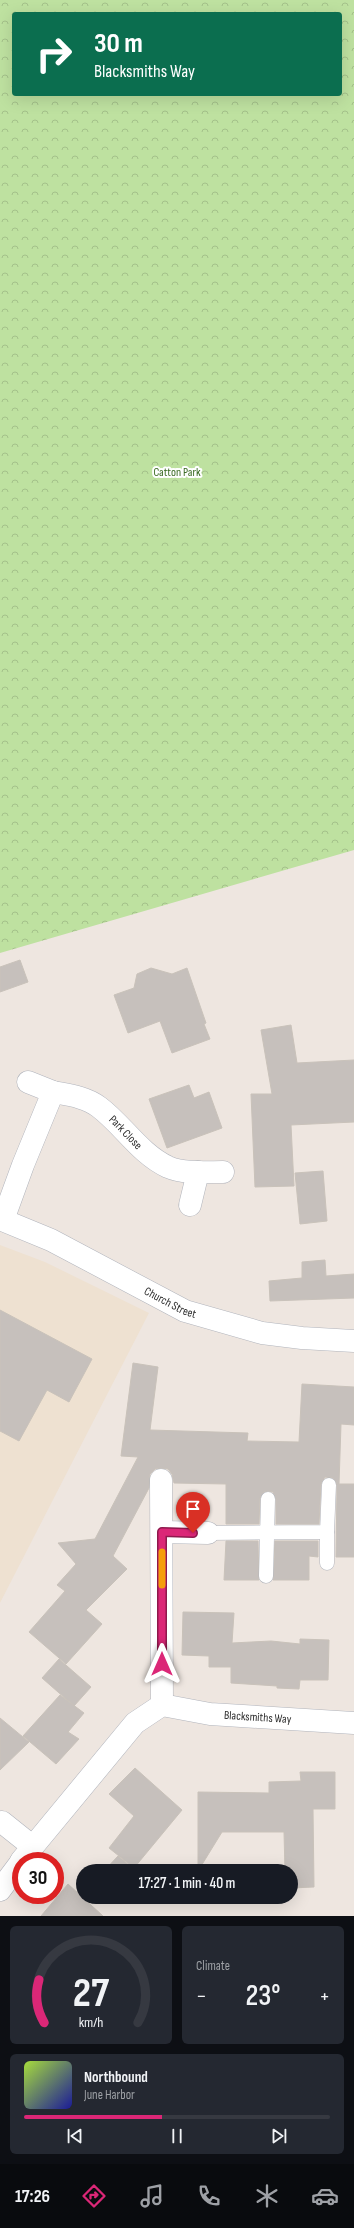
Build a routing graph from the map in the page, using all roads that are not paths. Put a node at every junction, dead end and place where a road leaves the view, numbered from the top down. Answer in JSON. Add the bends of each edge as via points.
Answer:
{"nodes":[{"id":1,"x":28,"y":1082,"type":"dead end"},
{"id":2,"x":53,"y":1092,"type":"junction"},
{"id":3,"x":198,"y":1172,"type":"junction"},
{"id":4,"x":223,"y":1172,"type":"dead end"},
{"id":5,"x":190,"y":1205,"type":"dead end"},
{"id":6,"x":1,"y":1219,"type":"edge"},
{"id":7,"x":354,"y":1340,"type":"edge"},
{"id":8,"x":161,"y":1480,"type":"dead end"},
{"id":9,"x":329,"y":1485,"type":"dead end"},
{"id":10,"x":268,"y":1500,"type":"dead end"},
{"id":11,"x":162,"y":1532,"type":"junction"},
{"id":12,"x":327,"y":1532,"type":"junction"},
{"id":13,"x":208,"y":1533,"type":"joint"},
{"id":14,"x":267,"y":1533,"type":"junction"},
{"id":15,"x":327,"y":1563,"type":"dead end"},
{"id":16,"x":266,"y":1576,"type":"dead end"},
{"id":17,"x":162,"y":1705,"type":"junction"},
{"id":18,"x":354,"y":1723,"type":"edge"},
{"id":19,"x":2,"y":1822,"type":"dead end"},
{"id":20,"x":22,"y":1852,"type":"edge"},
{"id":21,"x":28,"y":1852,"type":"edge"},
{"id":22,"x":12,"y":1874,"type":"edge"},
{"id":23,"x":0,"y":1890,"type":"edge"}],
"edges":[{"from":1,"to":2,"type":"street","name":"Park Close"},
{"from":2,"to":3,"type":"street","name":"Park Close","via":[[77,1096],[98,1106],[148,1154],[169,1167]]},
{"from":2,"to":6,"type":"street"},
{"from":3,"to":4,"type":"street","name":"Park Close"},
{"from":3,"to":5,"type":"street"},
{"from":6,"to":7,"type":"street","name":"Church Street","via":[[51,1240],[185,1311],[262,1333]]},
{"from":8,"to":11,"type":"street"},
{"from":9,"to":12,"type":"lane"},
{"from":10,"to":14,"type":"lane"},
{"from":11,"to":13,"type":"street"},
{"from":11,"to":17,"type":"street"},
{"from":12,"to":14,"type":"lane"},
{"from":12,"to":15,"type":"lane"},
{"from":13,"to":14,"type":"lane"},
{"from":14,"to":16,"type":"lane"},
{"from":17,"to":18,"type":"street","name":"Blacksmiths Way","via":[[210,1714]]},
{"from":17,"to":21,"type":"street","via":[[136,1723]]},
{"from":19,"to":20,"type":"street"},
{"from":22,"to":23,"type":"street"}]}
